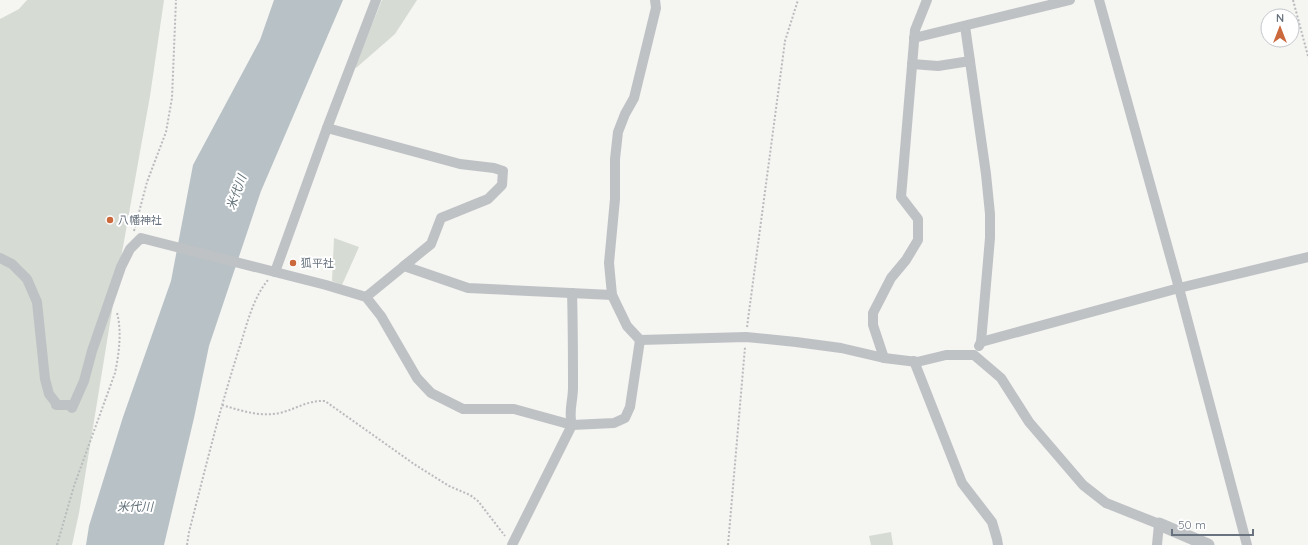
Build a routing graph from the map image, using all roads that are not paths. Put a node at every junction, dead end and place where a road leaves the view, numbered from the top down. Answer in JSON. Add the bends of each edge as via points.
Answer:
{"nodes":[{"id":1,"x":376,"y":0,"type":"edge"},
{"id":2,"x":655,"y":0,"type":"edge"},
{"id":3,"x":927,"y":0,"type":"edge"},
{"id":4,"x":1070,"y":0,"type":"edge"},
{"id":5,"x":1100,"y":0,"type":"edge"},
{"id":6,"x":965,"y":26,"type":"junction"},
{"id":7,"x":914,"y":38,"type":"junction"},
{"id":8,"x":970,"y":61,"type":"junction"},
{"id":9,"x":912,"y":64,"type":"junction"},
{"id":10,"x":327,"y":128,"type":"junction"},
{"id":11,"x":1308,"y":257,"type":"edge"},
{"id":12,"x":0,"y":258,"type":"edge"},
{"id":13,"x":404,"y":266,"type":"junction"},
{"id":14,"x":275,"y":272,"type":"junction"},
{"id":15,"x":1179,"y":288,"type":"junction"},
{"id":16,"x":572,"y":293,"type":"junction"},
{"id":17,"x":612,"y":295,"type":"junction"},
{"id":18,"x":366,"y":297,"type":"junction"},
{"id":19,"x":640,"y":340,"type":"junction"},
{"id":20,"x":981,"y":342,"type":"junction"},
{"id":21,"x":974,"y":355,"type":"junction"},
{"id":22,"x":884,"y":358,"type":"junction"},
{"id":23,"x":914,"y":361,"type":"junction"},
{"id":24,"x":572,"y":425,"type":"junction"},
{"id":25,"x":1159,"y":524,"type":"junction"},
{"id":26,"x":512,"y":544,"type":"edge"},
{"id":27,"x":998,"y":545,"type":"edge"},
{"id":28,"x":1156,"y":545,"type":"edge"},
{"id":29,"x":1208,"y":545,"type":"edge"},
{"id":30,"x":1246,"y":545,"type":"edge"}],
"edges":[{"from":1,"to":10,"type":"street"},
{"from":2,"to":17,"type":"street","via":[[656,8],[634,98],[618,132],[609,263]]},
{"from":3,"to":7,"type":"street"},
{"from":4,"to":6,"type":"street"},
{"from":5,"to":15,"type":"street"},
{"from":6,"to":7,"type":"street"},
{"from":6,"to":8,"type":"street"},
{"from":7,"to":9,"type":"street"},
{"from":8,"to":9,"type":"street","via":[[938,66]]},
{"from":8,"to":20,"type":"street","via":[[990,214]]},
{"from":9,"to":22,"type":"street","via":[[901,197],[918,219],[918,240],[891,278],[873,313],[873,325]]},
{"from":10,"to":13,"type":"street","via":[[460,164],[503,171],[502,185],[488,199],[441,218],[432,244]]},
{"from":10,"to":14,"type":"street"},
{"from":11,"to":15,"type":"street"},
{"from":12,"to":14,"type":"street","via":[[12,264],[27,279],[37,302],[45,379],[49,394],[56,405],[69,405],[72,408],[84,381],[121,267],[130,249],[141,238]]},
{"from":13,"to":16,"type":"street","via":[[468,288]]},
{"from":13,"to":18,"type":"street"},
{"from":14,"to":18,"type":"street"},
{"from":15,"to":20,"type":"street"},
{"from":15,"to":30,"type":"street"},
{"from":16,"to":17,"type":"street"},
{"from":16,"to":24,"type":"street"},
{"from":17,"to":19,"type":"street","via":[[627,326]]},
{"from":18,"to":24,"type":"street","via":[[381,316],[417,378],[431,393],[463,409],[514,409]]},
{"from":19,"to":22,"type":"street","via":[[746,337],[841,348]]},
{"from":19,"to":24,"type":"street","via":[[630,407],[625,418],[614,423]]},
{"from":20,"to":21,"type":"street"},
{"from":21,"to":23,"type":"street","via":[[946,355]]},
{"from":21,"to":25,"type":"street","via":[[1001,378],[1029,422],[1083,485],[1106,503]]},
{"from":22,"to":23,"type":"street"},
{"from":23,"to":27,"type":"street","via":[[962,482],[992,522]]},
{"from":24,"to":26,"type":"street"},
{"from":25,"to":28,"type":"street"},
{"from":25,"to":29,"type":"street"}]}
